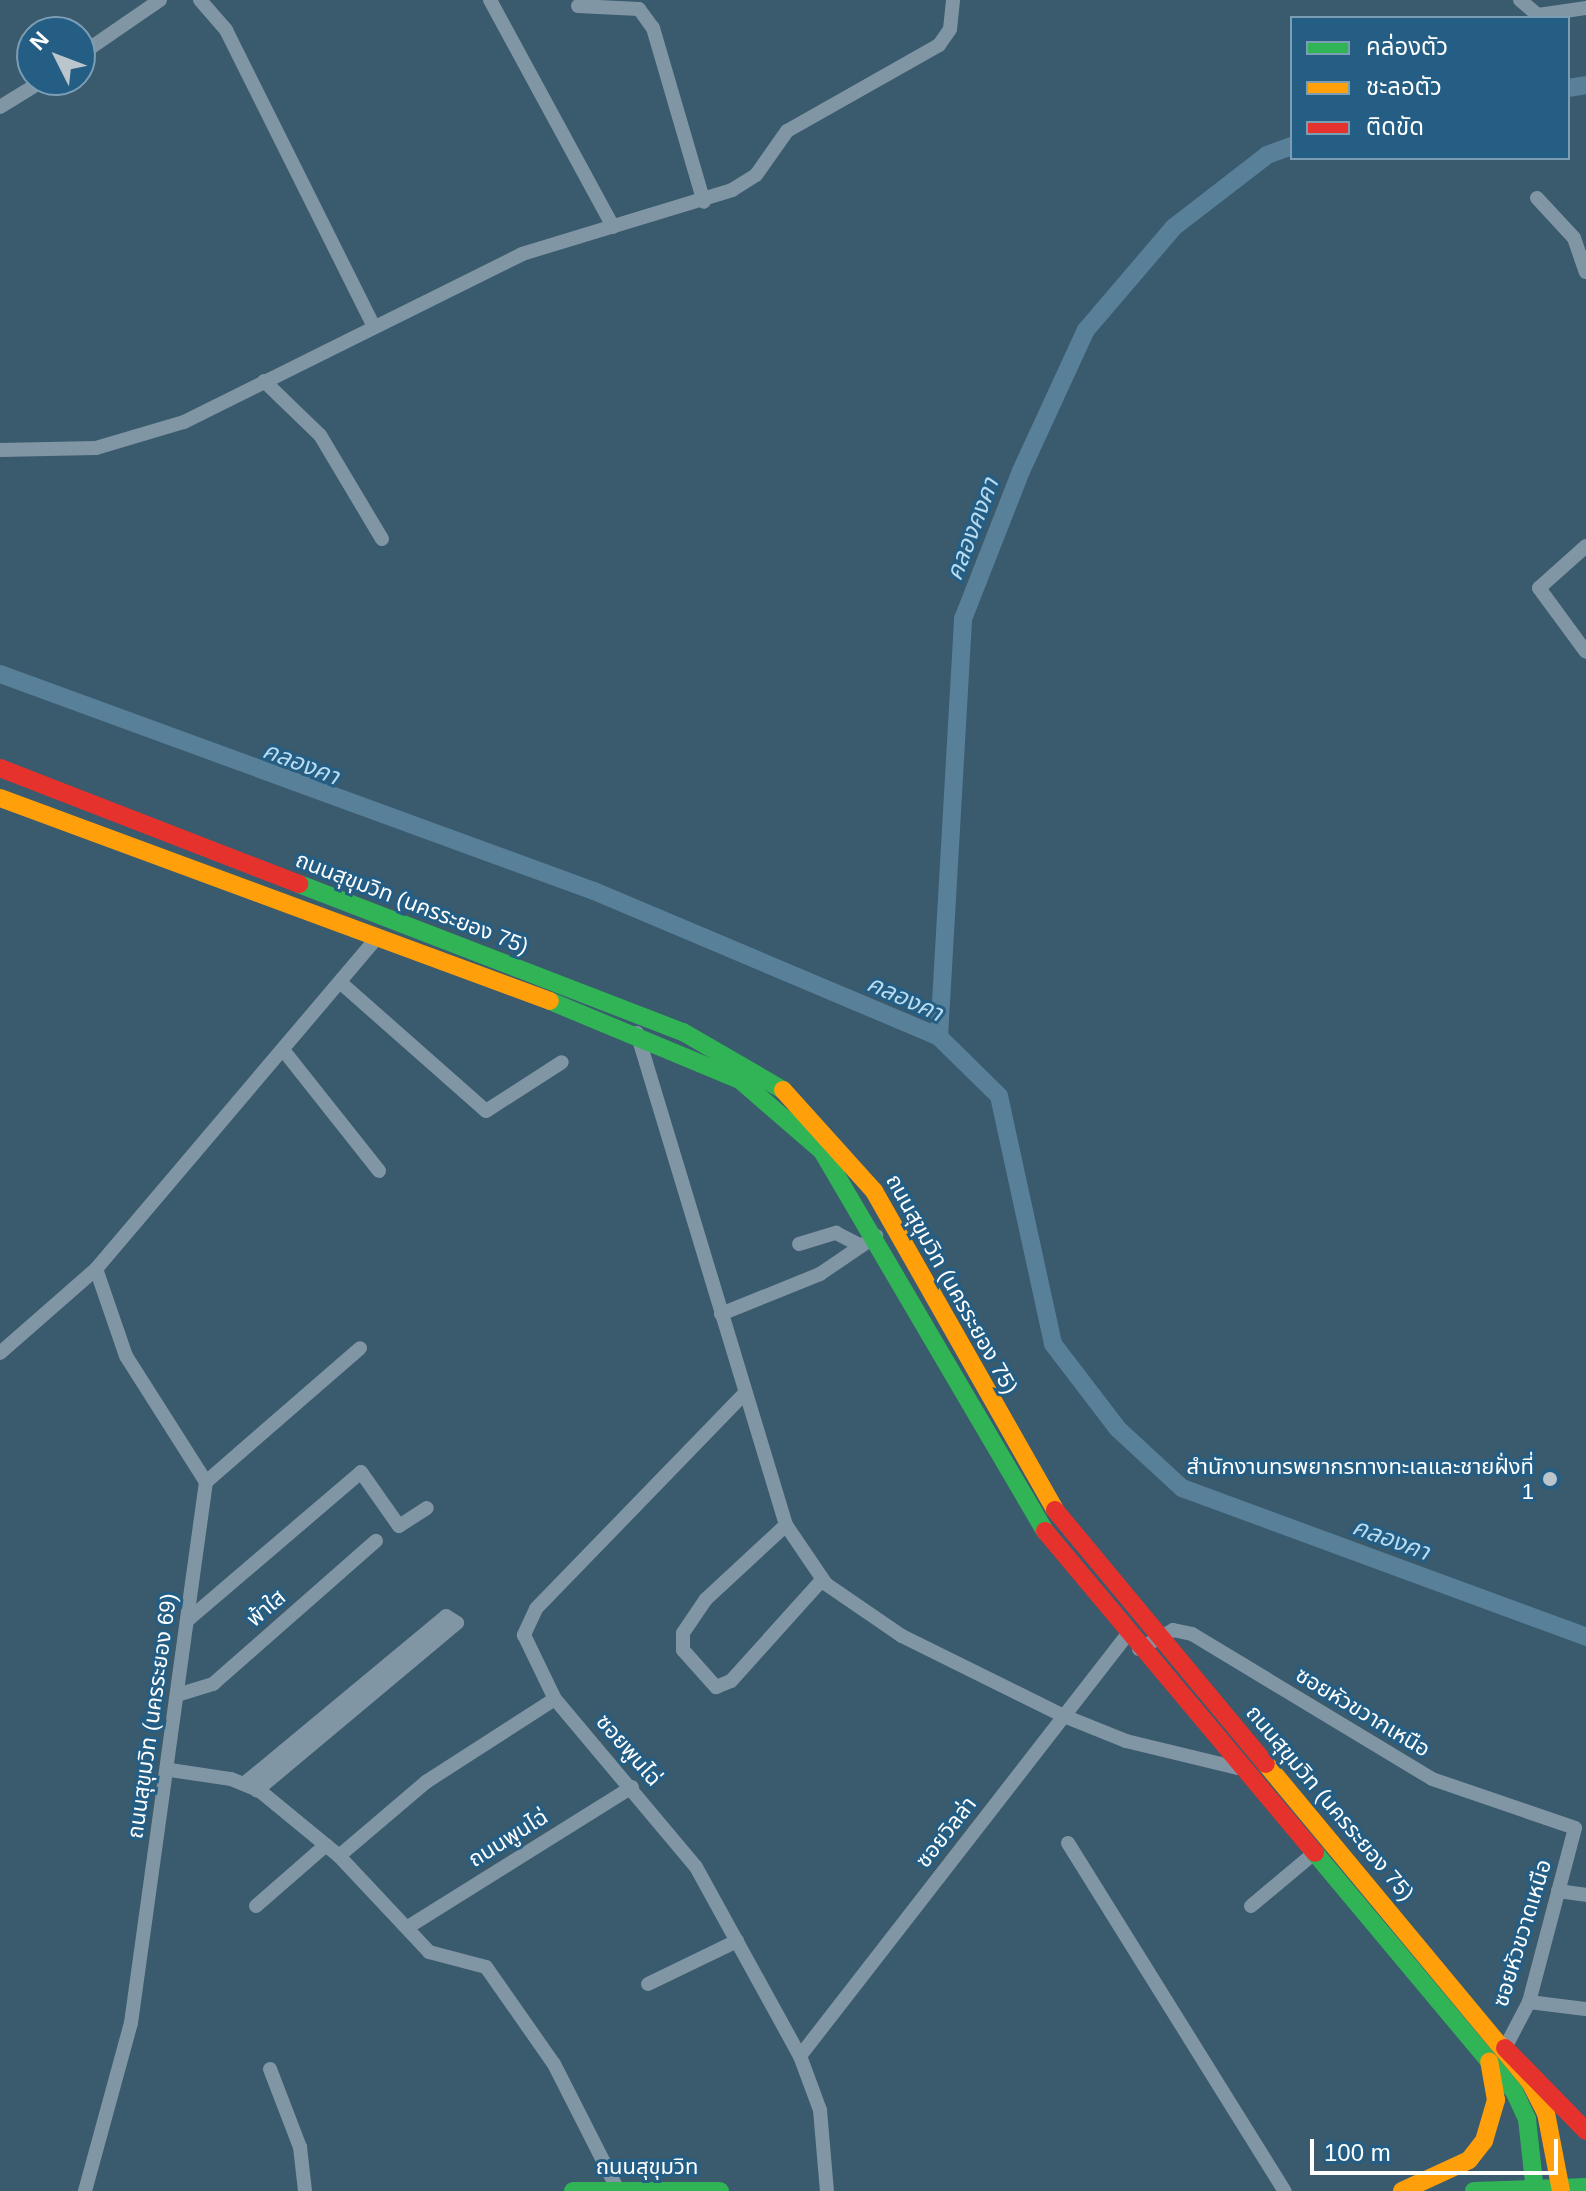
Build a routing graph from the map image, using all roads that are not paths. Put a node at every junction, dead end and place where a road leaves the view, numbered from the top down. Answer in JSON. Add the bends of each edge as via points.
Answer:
{"nodes":[{"id":1,"x":160,"y":0,"type":"edge"},
{"id":2,"x":200,"y":0,"type":"edge"},
{"id":3,"x":490,"y":0,"type":"edge"},
{"id":4,"x":953,"y":0,"type":"edge"},
{"id":5,"x":1520,"y":0,"type":"edge"},
{"id":6,"x":578,"y":6,"type":"dead end"},
{"id":7,"x":1586,"y":8,"type":"edge"},
{"id":8,"x":96,"y":44,"type":"edge"},
{"id":9,"x":18,"y":96,"type":"edge"},
{"id":10,"x":0,"y":107,"type":"edge"},
{"id":11,"x":1537,"y":198,"type":"dead end"},
{"id":12,"x":704,"y":202,"type":"junction"},
{"id":13,"x":613,"y":227,"type":"junction"},
{"id":14,"x":1586,"y":272,"type":"edge"},
{"id":15,"x":372,"y":323,"type":"junction"},
{"id":16,"x":264,"y":381,"type":"junction"},
{"id":17,"x":0,"y":450,"type":"edge"},
{"id":18,"x":382,"y":539,"type":"dead end"},
{"id":19,"x":1586,"y":546,"type":"edge"},
{"id":20,"x":1586,"y":652,"type":"edge"},
{"id":21,"x":0,"y":768,"type":"edge"},
{"id":22,"x":0,"y":798,"type":"edge"},
{"id":23,"x":376,"y":939,"type":"junction"},
{"id":24,"x":341,"y":983,"type":"junction"},
{"id":25,"x":637,"y":1033,"type":"junction"},
{"id":26,"x":284,"y":1051,"type":"junction"},
{"id":27,"x":562,"y":1062,"type":"dead end"},
{"id":28,"x":379,"y":1171,"type":"dead end"},
{"id":29,"x":869,"y":1241,"type":"junction"},
{"id":30,"x":799,"y":1244,"type":"dead end"},
{"id":31,"x":96,"y":1269,"type":"junction"},
{"id":32,"x":721,"y":1314,"type":"junction"},
{"id":33,"x":360,"y":1348,"type":"dead end"},
{"id":34,"x":0,"y":1353,"type":"edge"},
{"id":35,"x":744,"y":1394,"type":"junction"},
{"id":36,"x":206,"y":1482,"type":"junction"},
{"id":37,"x":427,"y":1508,"type":"dead end"},
{"id":38,"x":786,"y":1525,"type":"junction"},
{"id":39,"x":376,"y":1541,"type":"dead end"},
{"id":40,"x":822,"y":1580,"type":"junction"},
{"id":41,"x":189,"y":1619,"type":"junction"},
{"id":42,"x":1157,"y":1636,"type":"junction"},
{"id":43,"x":1133,"y":1642,"type":"junction"},
{"id":44,"x":177,"y":1695,"type":"junction"},
{"id":45,"x":555,"y":1699,"type":"junction"},
{"id":46,"x":1064,"y":1716,"type":"junction"},
{"id":47,"x":331,"y":1720,"type":"junction"},
{"id":48,"x":1238,"y":1768,"type":"junction"},
{"id":49,"x":170,"y":1770,"type":"junction"},
{"id":50,"x":251,"y":1786,"type":"junction"},
{"id":51,"x":632,"y":1787,"type":"junction"},
{"id":52,"x":1575,"y":1828,"type":"joint"},
{"id":53,"x":1068,"y":1843,"type":"dead end"},
{"id":54,"x":326,"y":1845,"type":"junction"},
{"id":55,"x":1312,"y":1855,"type":"junction"},
{"id":56,"x":339,"y":1856,"type":"junction"},
{"id":57,"x":1558,"y":1891,"type":"junction"},
{"id":58,"x":1586,"y":1895,"type":"edge"},
{"id":59,"x":256,"y":1906,"type":"dead end"},
{"id":60,"x":1251,"y":1906,"type":"dead end"},
{"id":61,"x":408,"y":1927,"type":"junction"},
{"id":62,"x":737,"y":1941,"type":"junction"},
{"id":63,"x":648,"y":1984,"type":"dead end"},
{"id":64,"x":1529,"y":2002,"type":"junction"},
{"id":65,"x":1586,"y":2009,"type":"edge"},
{"id":66,"x":1505,"y":2048,"type":"junction"},
{"id":67,"x":800,"y":2056,"type":"junction"},
{"id":68,"x":1489,"y":2062,"type":"junction"},
{"id":69,"x":270,"y":2069,"type":"dead end"},
{"id":70,"x":1586,"y":2131,"type":"edge"},
{"id":71,"x":1586,"y":2187,"type":"edge"},
{"id":72,"x":1535,"y":2189,"type":"edge"},
{"id":73,"x":1560,"y":2189,"type":"edge"},
{"id":74,"x":618,"y":2190,"type":"edge"},
{"id":75,"x":85,"y":2191,"type":"edge"},
{"id":76,"x":305,"y":2191,"type":"edge"},
{"id":77,"x":573,"y":2191,"type":"edge"},
{"id":78,"x":720,"y":2191,"type":"edge"},
{"id":79,"x":827,"y":2191,"type":"edge"},
{"id":80,"x":1285,"y":2191,"type":"edge"},
{"id":81,"x":1402,"y":2191,"type":"edge"},
{"id":82,"x":1474,"y":2191,"type":"edge"}],
"edges":[{"from":1,"to":8,"type":"street"},
{"from":2,"to":15,"type":"street","via":[[226,30]]},
{"from":3,"to":13,"type":"street"},
{"from":4,"to":12,"type":"street","via":[[950,29],[939,45],[787,131],[756,175]]},
{"from":5,"to":7,"type":"street","via":[[1538,15]]},
{"from":6,"to":12,"type":"street","via":[[639,9],[653,28]]},
{"from":9,"to":10,"type":"street"},
{"from":11,"to":14,"type":"street","via":[[1574,238]]},
{"from":12,"to":13,"type":"street"},
{"from":13,"to":15,"type":"street","via":[[522,254]]},
{"from":15,"to":16,"type":"street"},
{"from":16,"to":17,"type":"street","via":[[120,444]]},
{"from":16,"to":18,"type":"street","via":[[320,435]]},
{"from":19,"to":20,"type":"street","via":[[1539,588]]},
{"from":21,"to":42,"type":"street","name":"ถนนสุขุมวิท (นครระยอง 75)","via":[[683,1032],[793,1096],[874,1191],[1048,1501]]},
{"from":22,"to":23,"type":"street","name":"ถนนสุขุมวิท (นครระยอง 75)"},
{"from":23,"to":24,"type":"street"},
{"from":23,"to":25,"type":"street","name":"ถนนสุขุมวิท (นครระยอง 75)"},
{"from":24,"to":26,"type":"street"},
{"from":24,"to":27,"type":"street","via":[[486,1111]]},
{"from":25,"to":29,"type":"street","name":"ถนนสุขุมวิท (นครระยอง 75)","via":[[740,1080],[779,1109],[822,1151]]},
{"from":25,"to":32,"type":"street"},
{"from":26,"to":28,"type":"street"},
{"from":26,"to":31,"type":"street"},
{"from":29,"to":30,"type":"street","via":[[836,1233]]},
{"from":29,"to":32,"type":"street","via":[[820,1274]]},
{"from":29,"to":43,"type":"street","name":"ถนนสุขุมวิท (นครระยอง 75)","via":[[994,1457]]},
{"from":31,"to":34,"type":"street"},
{"from":31,"to":36,"type":"street","via":[[126,1356]]},
{"from":32,"to":35,"type":"street"},
{"from":33,"to":36,"type":"street"},
{"from":35,"to":38,"type":"street"},
{"from":35,"to":45,"type":"street","name":"ซอยพูนไฉ่","via":[[531,1614],[526,1641]]},
{"from":36,"to":41,"type":"street","name":"ถนนสุขุมวิท (นครระยอง 69)"},
{"from":37,"to":41,"type":"street","via":[[399,1526],[361,1472]]},
{"from":38,"to":40,"type":"street"},
{"from":38,"to":40,"type":"street","via":[[706,1599],[683,1633],[683,1650],[716,1687],[731,1681]]},
{"from":39,"to":44,"type":"street","name":"พ้าใส","via":[[213,1684]]},
{"from":40,"to":46,"type":"street","via":[[902,1636]]},
{"from":41,"to":44,"type":"street","name":"ถนนสุขุมวิท (นครระยอง 69)"},
{"from":42,"to":43,"type":"street"},
{"from":42,"to":52,"type":"street","name":"ซอยหัวขวากเหนือ","via":[[1192,1634],[1432,1779]]},
{"from":42,"to":66,"type":"street","name":"ถนนสุขุมวิท (นครระยอง 75)"},
{"from":43,"to":46,"type":"street","name":"ซอยวิลล่า"},
{"from":43,"to":48,"type":"street","name":"ถนนสุขุมวิท (นครระยอง 75)"},
{"from":44,"to":49,"type":"street","name":"ถนนสุขุมวิท (นครระยอง 69)"},
{"from":45,"to":51,"type":"street","name":"ซอยพูนไฉ่"},
{"from":45,"to":56,"type":"street","via":[[426,1782]]},
{"from":46,"to":48,"type":"street","via":[[1126,1741]]},
{"from":46,"to":67,"type":"street","name":"ซอยวิลล่า"},
{"from":47,"to":47,"type":"street","via":[[457,1623],[446,1616]]},
{"from":47,"to":50,"type":"street"},
{"from":48,"to":55,"type":"street","name":"ถนนสุขุมวิท (นครระยอง 75)"},
{"from":49,"to":50,"type":"street"},
{"from":49,"to":75,"type":"street","name":"ถนนสุขุมวิท (นครระยอง 69)","via":[[131,2023]]},
{"from":50,"to":54,"type":"street"},
{"from":51,"to":61,"type":"street","name":"ถนนพูนไฉ่"},
{"from":51,"to":62,"type":"street","name":"ซอยพูนไฉ่","via":[[696,1867]]},
{"from":52,"to":57,"type":"street","name":"ซอยหัวขวาดเหนือ"},
{"from":53,"to":80,"type":"street"},
{"from":54,"to":56,"type":"street"},
{"from":54,"to":59,"type":"street"},
{"from":55,"to":60,"type":"street"},
{"from":55,"to":68,"type":"street","name":"ถนนสุขุมวิท (นครระยอง 75)"},
{"from":56,"to":61,"type":"street"},
{"from":57,"to":58,"type":"street"},
{"from":57,"to":64,"type":"street","name":"ซอยหัวขวาดเหนือ"},
{"from":61,"to":74,"type":"street","via":[[437,1957],[472,1958],[486,1967],[554,2064]]},
{"from":62,"to":63,"type":"street"},
{"from":62,"to":67,"type":"street","name":"ซอยพูนไฉ่"},
{"from":64,"to":65,"type":"street"},
{"from":64,"to":66,"type":"street","name":"ซอยหัวขวาดเหนือ"},
{"from":66,"to":70,"type":"street"},
{"from":66,"to":73,"type":"street","name":"ถนนสุขุมวิท (นครระยอง 75)","via":[[1546,2113]]},
{"from":67,"to":79,"type":"street","name":"ซอยพูนไฉ่","via":[[820,2110]]},
{"from":68,"to":72,"type":"street","name":"ถนนสุขุมวิท (นครระยอง 75)","via":[[1527,2119]]},
{"from":68,"to":81,"type":"street","via":[[1496,2100],[1484,2141],[1469,2160]]},
{"from":69,"to":76,"type":"street","via":[[300,2147]]},
{"from":71,"to":73,"type":"street"},
{"from":72,"to":73,"type":"street"},
{"from":72,"to":82,"type":"street"},
{"from":74,"to":77,"type":"street","name":"ถนนสุขุมวิท"},
{"from":74,"to":78,"type":"street","name":"ถนนสุขุมวิท"}]}
